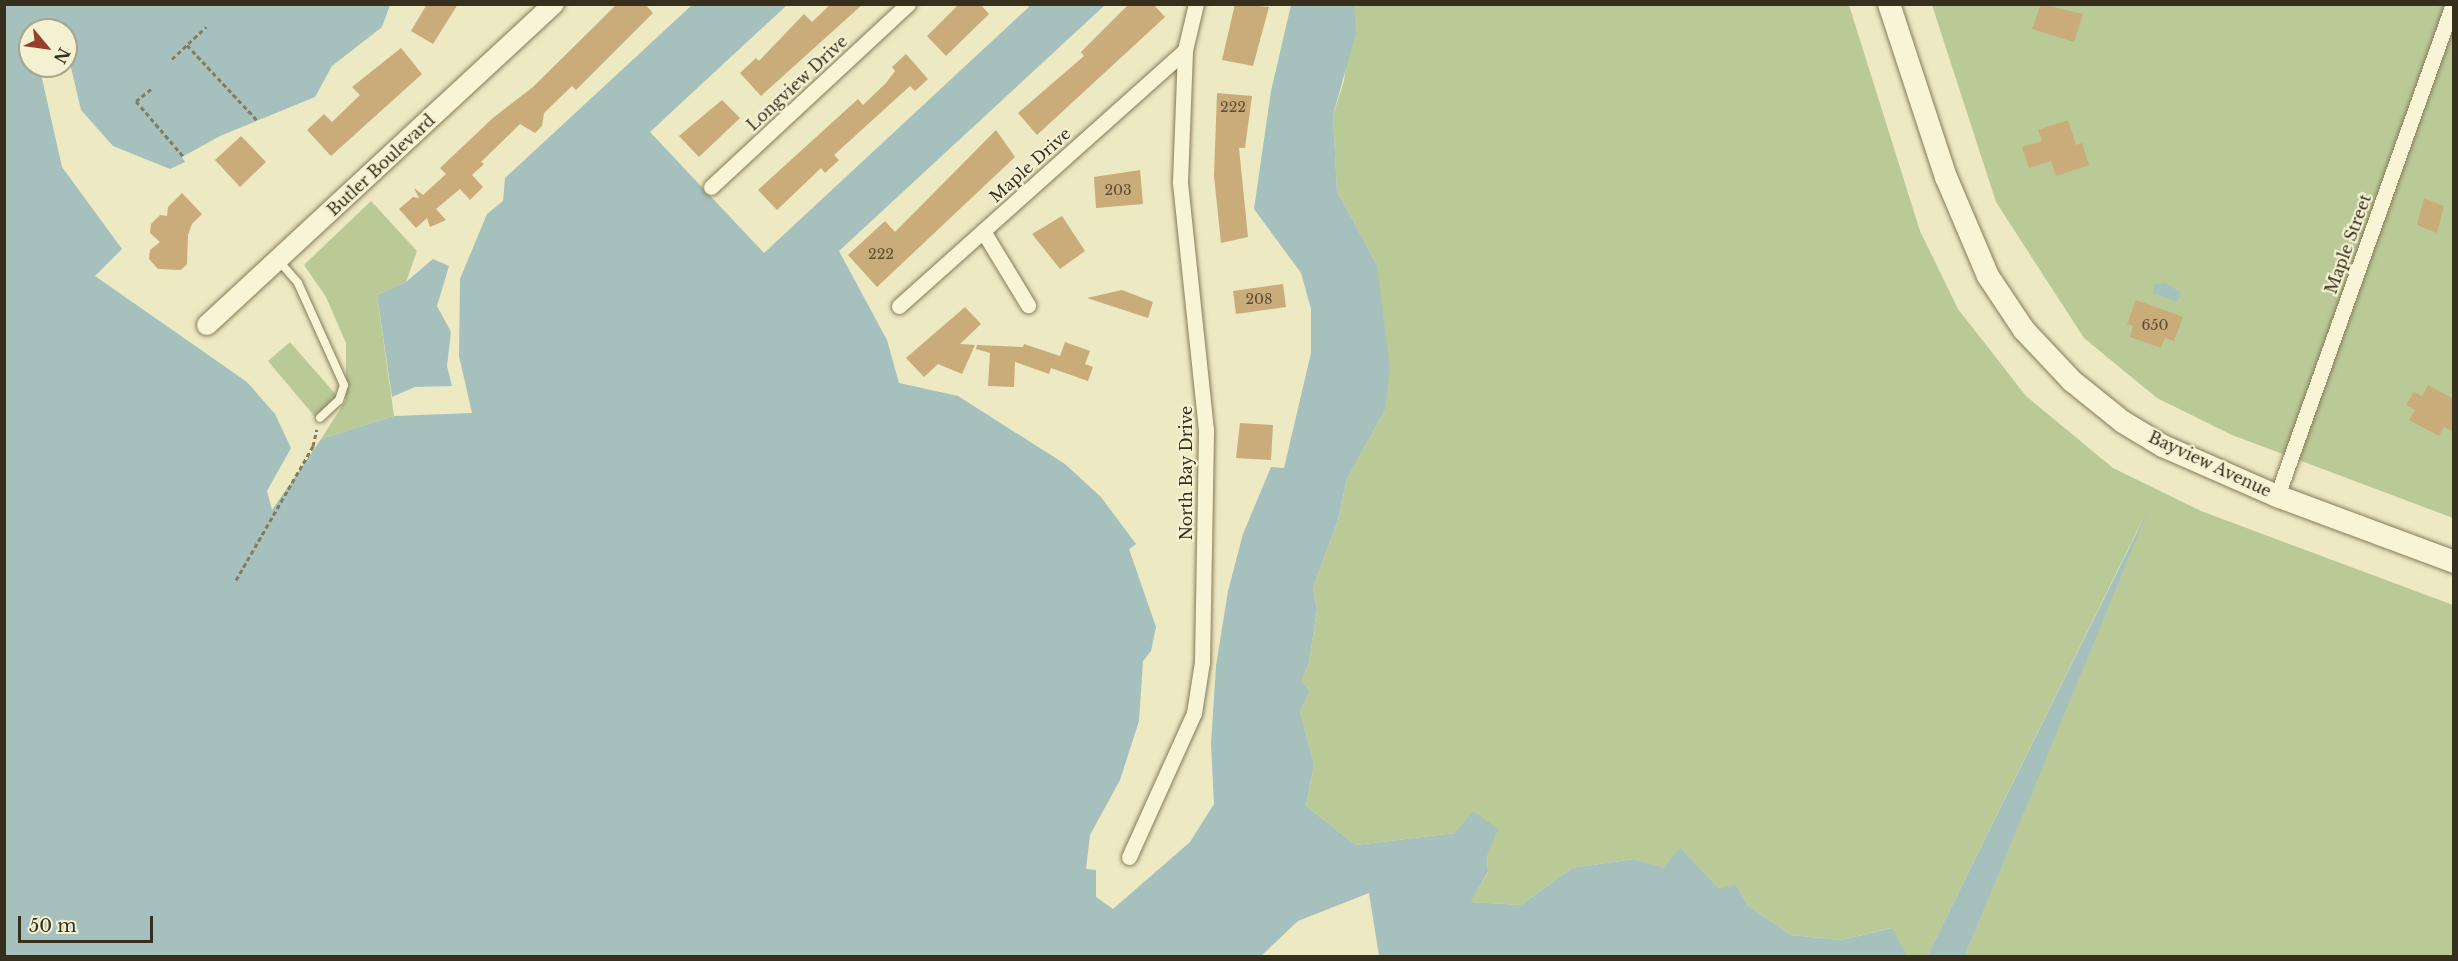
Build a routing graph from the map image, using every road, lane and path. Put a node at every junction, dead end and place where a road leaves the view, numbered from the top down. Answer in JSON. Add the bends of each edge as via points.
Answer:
{"nodes":[{"id":1,"x":554,"y":4,"type":"edge"},
{"id":2,"x":908,"y":4,"type":"edge"},
{"id":3,"x":1196,"y":4,"type":"edge"},
{"id":4,"x":1889,"y":4,"type":"edge"},
{"id":5,"x":2453,"y":4,"type":"edge"},
{"id":6,"x":206,"y":27,"type":"dead end"},
{"id":7,"x":187,"y":45,"type":"junction"},
{"id":8,"x":1185,"y":50,"type":"junction"},
{"id":9,"x":172,"y":59,"type":"dead end"},
{"id":10,"x":150,"y":89,"type":"dead end"},
{"id":11,"x":257,"y":120,"type":"dead end"},
{"id":12,"x":183,"y":156,"type":"dead end"},
{"id":13,"x":711,"y":187,"type":"dead end"},
{"id":14,"x":983,"y":231,"type":"junction"},
{"id":15,"x":278,"y":260,"type":"junction"},
{"id":16,"x":1028,"y":305,"type":"dead end"},
{"id":17,"x":899,"y":306,"type":"dead end"},
{"id":18,"x":207,"y":325,"type":"dead end"},
{"id":19,"x":320,"y":418,"type":"joint"},
{"id":20,"x":2277,"y":495,"type":"junction"},
{"id":21,"x":2454,"y":562,"type":"edge"},
{"id":22,"x":237,"y":580,"type":"dead end"},
{"id":23,"x":1129,"y":857,"type":"dead end"}],
"edges":[{"from":1,"to":15,"type":"street","name":"Butler Boulevard"},
{"from":2,"to":13,"type":"street","name":"Longview Drive"},
{"from":3,"to":8,"type":"street","name":"North Bay Drive"},
{"from":4,"to":20,"type":"main road","name":"Bayview Avenue","via":[[1966,227],[1988,276],[2024,330],[2072,381],[2123,422],[2163,446]]},
{"from":5,"to":20,"type":"street","name":"Maple Street"},
{"from":6,"to":7,"type":"path"},
{"from":7,"to":9,"type":"path"},
{"from":7,"to":11,"type":"path"},
{"from":8,"to":14,"type":"street","name":"Maple Drive"},
{"from":8,"to":23,"type":"street","name":"North Bay Drive","via":[[1180,181],[1206,430],[1202,662],[1194,713]]},
{"from":10,"to":12,"type":"path","via":[[136,101]]},
{"from":14,"to":16,"type":"street"},
{"from":14,"to":17,"type":"street","name":"Maple Drive"},
{"from":15,"to":18,"type":"street","name":"Butler Boulevard"},
{"from":15,"to":19,"type":"lane","via":[[297,283],[344,385],[339,400]]},
{"from":19,"to":22,"type":"path","via":[[313,446]]},
{"from":20,"to":21,"type":"main road","name":"Bayview Avenue"}]}
